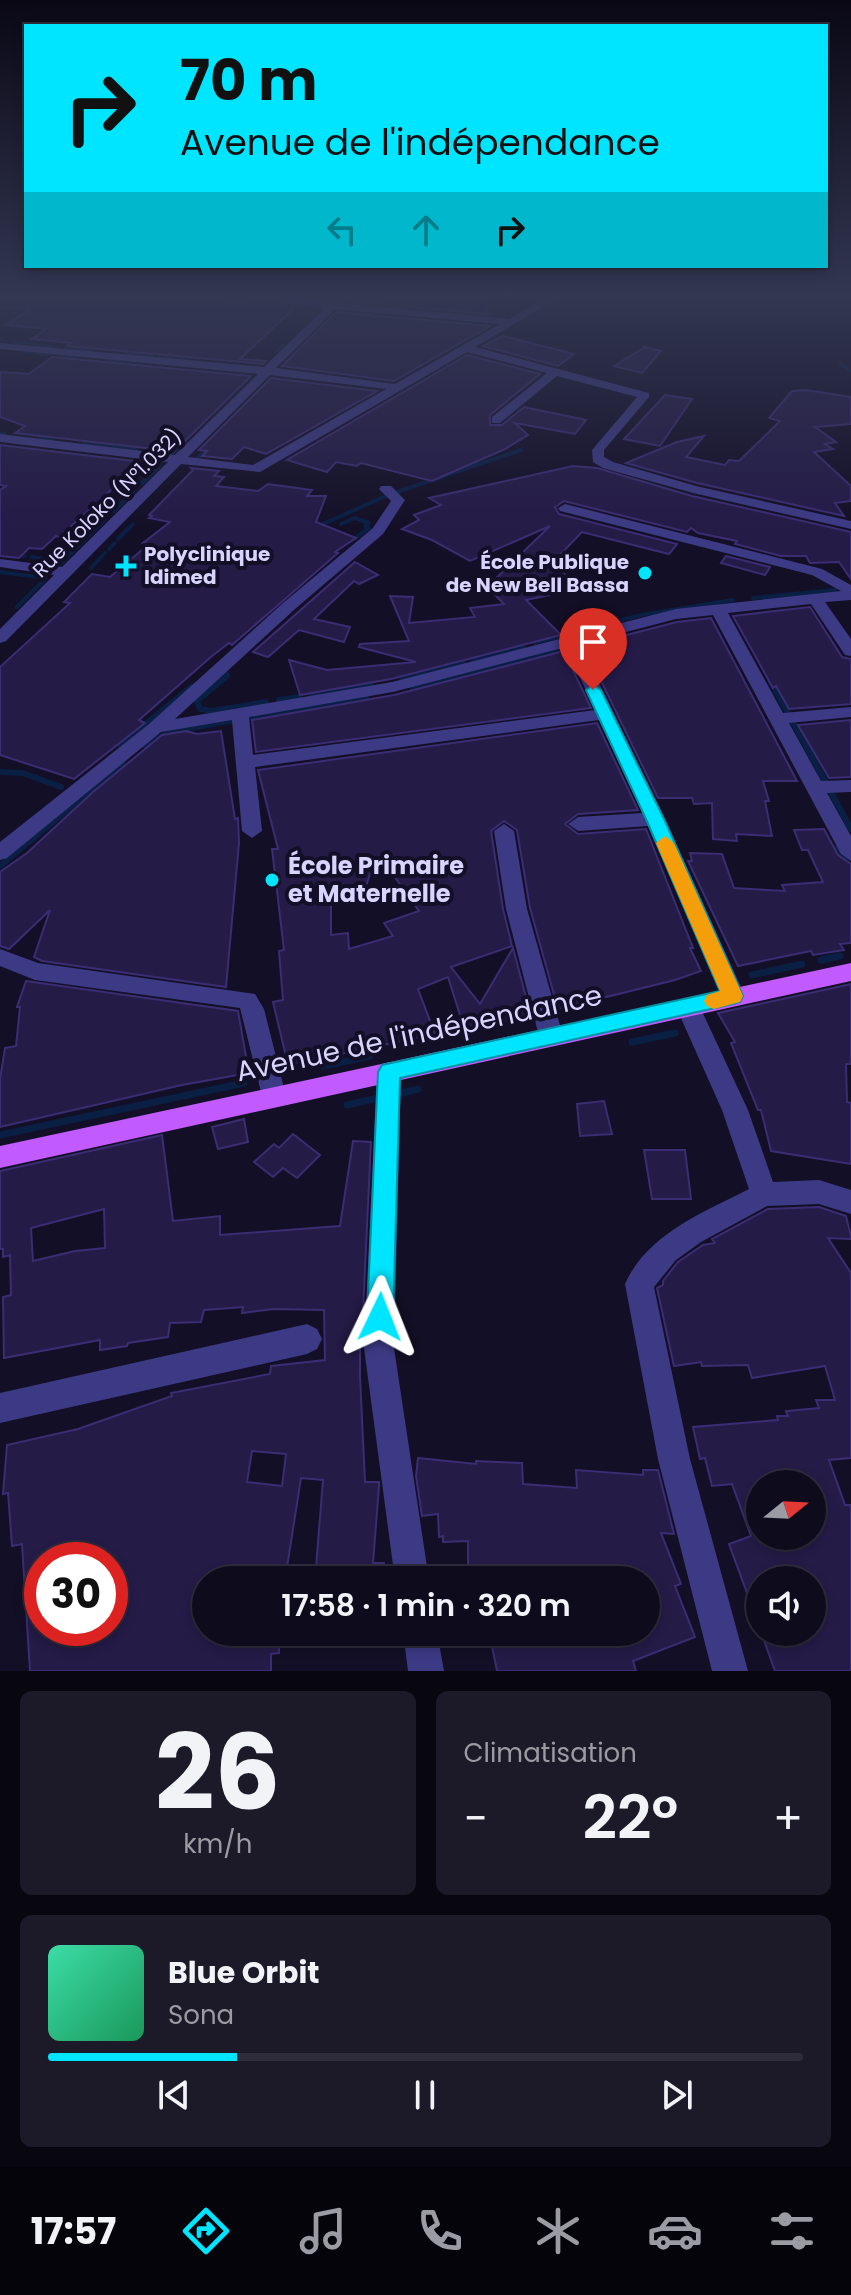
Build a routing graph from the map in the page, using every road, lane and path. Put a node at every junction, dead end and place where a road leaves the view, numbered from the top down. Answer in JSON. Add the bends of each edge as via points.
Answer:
{"nodes":[{"id":1,"x":256,"y":372,"type":"edge"},
{"id":2,"x":426,"y":372,"type":"edge"},
{"id":3,"x":555,"y":372,"type":"edge"},
{"id":4,"x":560,"y":372,"type":"edge"},
{"id":5,"x":266,"y":373,"type":"junction"},
{"id":6,"x":400,"y":388,"type":"junction"},
{"id":7,"x":496,"y":420,"type":"dead end"},
{"id":8,"x":0,"y":438,"type":"edge"},
{"id":9,"x":178,"y":460,"type":"junction"},
{"id":10,"x":386,"y":489,"type":"dead end"},
{"id":11,"x":565,"y":508,"type":"dead end"},
{"id":12,"x":851,"y":525,"type":"edge"},
{"id":13,"x":0,"y":563,"type":"edge"},
{"id":14,"x":66,"y":572,"type":"junction"},
{"id":15,"x":851,"y":593,"type":"edge"},
{"id":16,"x":816,"y":600,"type":"junction"},
{"id":17,"x":717,"y":608,"type":"junction"},
{"id":18,"x":0,"y":638,"type":"edge"},
{"id":19,"x":571,"y":641,"type":"junction"},
{"id":20,"x":851,"y":651,"type":"edge"},
{"id":21,"x":851,"y":712,"type":"edge"},
{"id":22,"x":605,"y":714,"type":"junction"},
{"id":23,"x":240,"y":715,"type":"junction"},
{"id":24,"x":778,"y":719,"type":"junction"},
{"id":25,"x":155,"y":728,"type":"junction"},
{"id":26,"x":247,"y":762,"type":"junction"},
{"id":27,"x":851,"y":786,"type":"edge"},
{"id":28,"x":815,"y":787,"type":"junction"},
{"id":29,"x":655,"y":819,"type":"junction"},
{"id":30,"x":578,"y":824,"type":"dead end"},
{"id":31,"x":252,"y":831,"type":"dead end"},
{"id":32,"x":504,"y":831,"type":"dead end"},
{"id":33,"x":0,"y":853,"type":"edge"},
{"id":34,"x":851,"y":854,"type":"edge"},
{"id":35,"x":0,"y":957,"type":"edge"},
{"id":36,"x":851,"y":972,"type":"edge"},
{"id":37,"x":733,"y":996,"type":"junction"},
{"id":38,"x":688,"y":1007,"type":"junction"},
{"id":39,"x":551,"y":1036,"type":"junction"},
{"id":40,"x":389,"y":1072,"type":"junction"},
{"id":41,"x":274,"y":1096,"type":"junction"},
{"id":42,"x":0,"y":1157,"type":"edge"},
{"id":43,"x":764,"y":1194,"type":"junction"},
{"id":44,"x":851,"y":1202,"type":"edge"},
{"id":45,"x":307,"y":1339,"type":"dead end"},
{"id":46,"x":0,"y":1408,"type":"edge"},
{"id":47,"x":410,"y":1566,"type":"edge"},
{"id":48,"x":422,"y":1646,"type":"edge"},
{"id":49,"x":426,"y":1671,"type":"edge"},
{"id":50,"x":730,"y":1671,"type":"edge"}],
"edges":[{"from":1,"to":5,"type":"street"},
{"from":2,"to":6,"type":"street"},
{"from":3,"to":7,"type":"street"},
{"from":4,"to":12,"type":"street","via":[[645,395],[598,450],[598,459],[608,465]]},
{"from":5,"to":6,"type":"street"},
{"from":5,"to":9,"type":"street","name":"Rue Koloko (N°1.032)"},
{"from":6,"to":9,"type":"street","via":[[255,469]]},
{"from":8,"to":9,"type":"street"},
{"from":9,"to":14,"type":"street","name":"Rue Koloko (N°1.032)"},
{"from":10,"to":25,"type":"street","via":[[398,500],[378,531]]},
{"from":11,"to":15,"type":"street","via":[[817,572]]},
{"from":13,"to":14,"type":"street"},
{"from":14,"to":18,"type":"street","name":"Rue Koloko (N°1.032)"},
{"from":15,"to":16,"type":"street"},
{"from":16,"to":17,"type":"street"},
{"from":16,"to":20,"type":"street"},
{"from":17,"to":19,"type":"street"},
{"from":17,"to":24,"type":"street"},
{"from":19,"to":22,"type":"street"},
{"from":19,"to":23,"type":"street","via":[[393,687]]},
{"from":21,"to":24,"type":"street"},
{"from":22,"to":26,"type":"street"},
{"from":22,"to":29,"type":"street"},
{"from":23,"to":25,"type":"street"},
{"from":23,"to":26,"type":"street"},
{"from":24,"to":28,"type":"street"},
{"from":25,"to":33,"type":"street"},
{"from":26,"to":31,"type":"street"},
{"from":27,"to":28,"type":"street"},
{"from":28,"to":34,"type":"street"},
{"from":29,"to":30,"type":"street"},
{"from":29,"to":37,"type":"street"},
{"from":32,"to":39,"type":"street","via":[[525,950]]},
{"from":35,"to":41,"type":"street","via":[[35,971],[247,1000]]},
{"from":36,"to":37,"type":"main road","name":"Avenue de l'indépendance"},
{"from":37,"to":38,"type":"main road","name":"Avenue de l'indépendance"},
{"from":38,"to":39,"type":"main road","name":"Avenue de l'indépendance"},
{"from":38,"to":43,"type":"street","via":[[735,1110]]},
{"from":39,"to":40,"type":"main road","name":"Avenue de l'indépendance"},
{"from":40,"to":41,"type":"main road","name":"Avenue de l'indépendance"},
{"from":40,"to":47,"type":"street","via":[[379,1348]]},
{"from":41,"to":42,"type":"main road","name":"Avenue de l'indépendance"},
{"from":43,"to":44,"type":"street","via":[[819,1192]]},
{"from":43,"to":50,"type":"street","via":[[691,1233],[666,1251],[639,1284],[674,1459]]},
{"from":45,"to":46,"type":"street"},
{"from":48,"to":49,"type":"street"}]}
